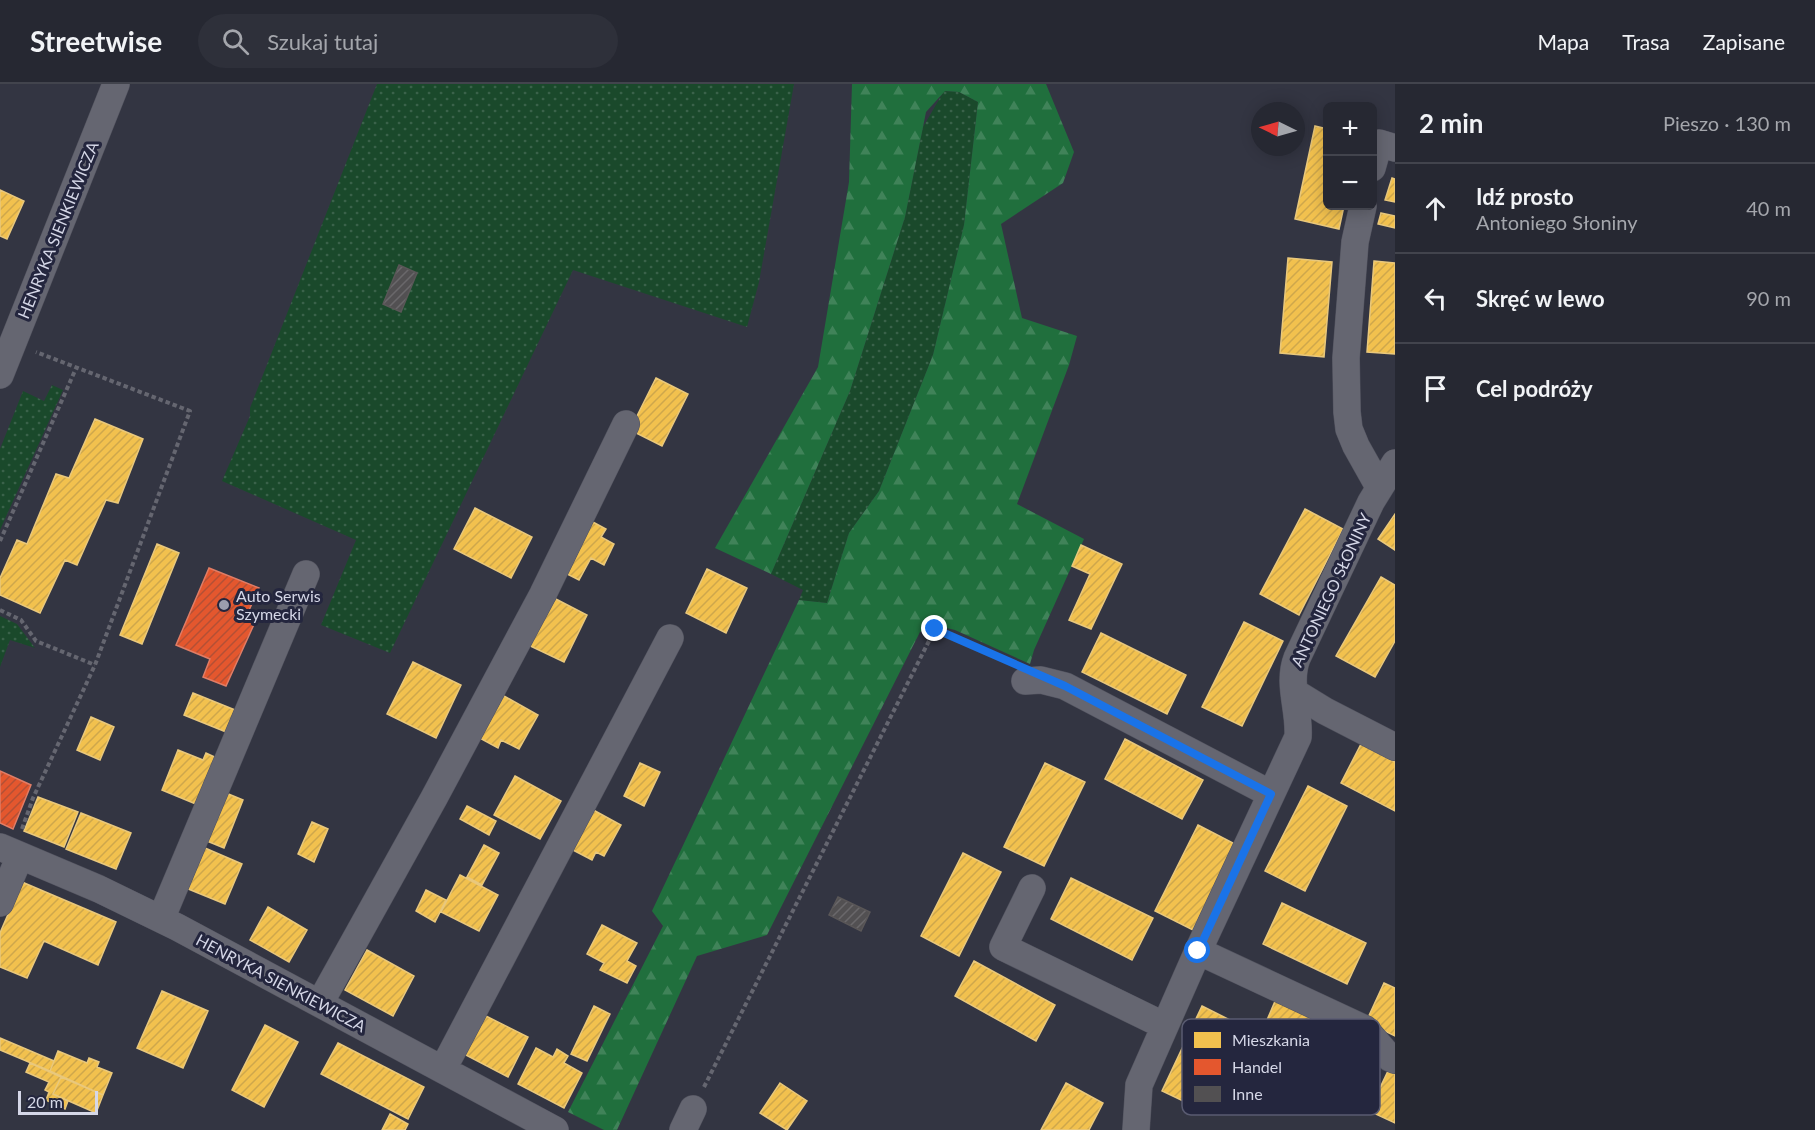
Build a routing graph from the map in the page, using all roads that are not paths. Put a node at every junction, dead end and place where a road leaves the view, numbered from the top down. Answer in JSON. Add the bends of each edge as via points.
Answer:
{"nodes":[{"id":1,"x":116,"y":84,"type":"edge"},
{"id":2,"x":1363,"y":210,"type":"edge"},
{"id":3,"x":0,"y":375,"type":"edge"},
{"id":4,"x":626,"y":424,"type":"dead end"},
{"id":5,"x":1395,"y":463,"type":"edge"},
{"id":6,"x":1379,"y":487,"type":"junction"},
{"id":7,"x":306,"y":574,"type":"dead end"},
{"id":8,"x":670,"y":638,"type":"dead end"},
{"id":9,"x":1018,"y":672,"type":"road end"},
{"id":10,"x":1294,"y":692,"type":"junction"},
{"id":11,"x":1395,"y":747,"type":"edge"},
{"id":12,"x":1271,"y":794,"type":"junction"},
{"id":13,"x":11,"y":852,"type":"edge"},
{"id":14,"x":1032,"y":888,"type":"dead end"},
{"id":15,"x":0,"y":903,"type":"edge"},
{"id":16,"x":161,"y":919,"type":"junction"},
{"id":17,"x":1198,"y":951,"type":"junction"},
{"id":18,"x":320,"y":1003,"type":"junction"},
{"id":19,"x":1344,"y":1019,"type":"edge"},
{"id":20,"x":1164,"y":1026,"type":"junction"},
{"id":21,"x":1380,"y":1046,"type":"edge"},
{"id":22,"x":1395,"y":1060,"type":"edge"},
{"id":23,"x":443,"y":1069,"type":"junction"},
{"id":24,"x":555,"y":1130,"type":"edge"},
{"id":25,"x":1136,"y":1130,"type":"edge"}],
"edges":[{"from":1,"to":3,"type":"street","name":"HENRYKA SIENKIEWICZA"},
{"from":2,"to":6,"type":"street","via":[[1355,242],[1346,358],[1347,412],[1356,446]]},
{"from":4,"to":18,"type":"street","via":[[543,594]]},
{"from":5,"to":6,"type":"street","name":"ANTONIEGO SŁONINY"},
{"from":6,"to":10,"type":"street","name":"ANTONIEGO SŁONINY","via":[[1297,658],[1293,669]]},
{"from":7,"to":16,"type":"street"},
{"from":8,"to":23,"type":"street"},
{"from":9,"to":12,"type":"street","via":[[1056,683]]},
{"from":10,"to":11,"type":"street"},
{"from":10,"to":12,"type":"street","name":"ANTONIEGO SŁONINY","via":[[1298,737]]},
{"from":12,"to":17,"type":"street","name":"ANTONIEGO SŁONINY"},
{"from":13,"to":15,"type":"street"},
{"from":13,"to":16,"type":"street","name":"HENRYKA SIENKIEWICZA"},
{"from":14,"to":20,"type":"street","via":[[1003,947]]},
{"from":16,"to":18,"type":"street","name":"HENRYKA SIENKIEWICZA"},
{"from":17,"to":19,"type":"street"},
{"from":17,"to":20,"type":"street","name":"ANTONIEGO SŁONINY"},
{"from":18,"to":23,"type":"street","name":"HENRYKA SIENKIEWICZA"},
{"from":20,"to":25,"type":"street","name":"ANTONIEGO SŁONINY","via":[[1139,1085]]},
{"from":21,"to":22,"type":"street"},
{"from":23,"to":24,"type":"street","name":"HENRYKA SIENKIEWICZA"}]}
